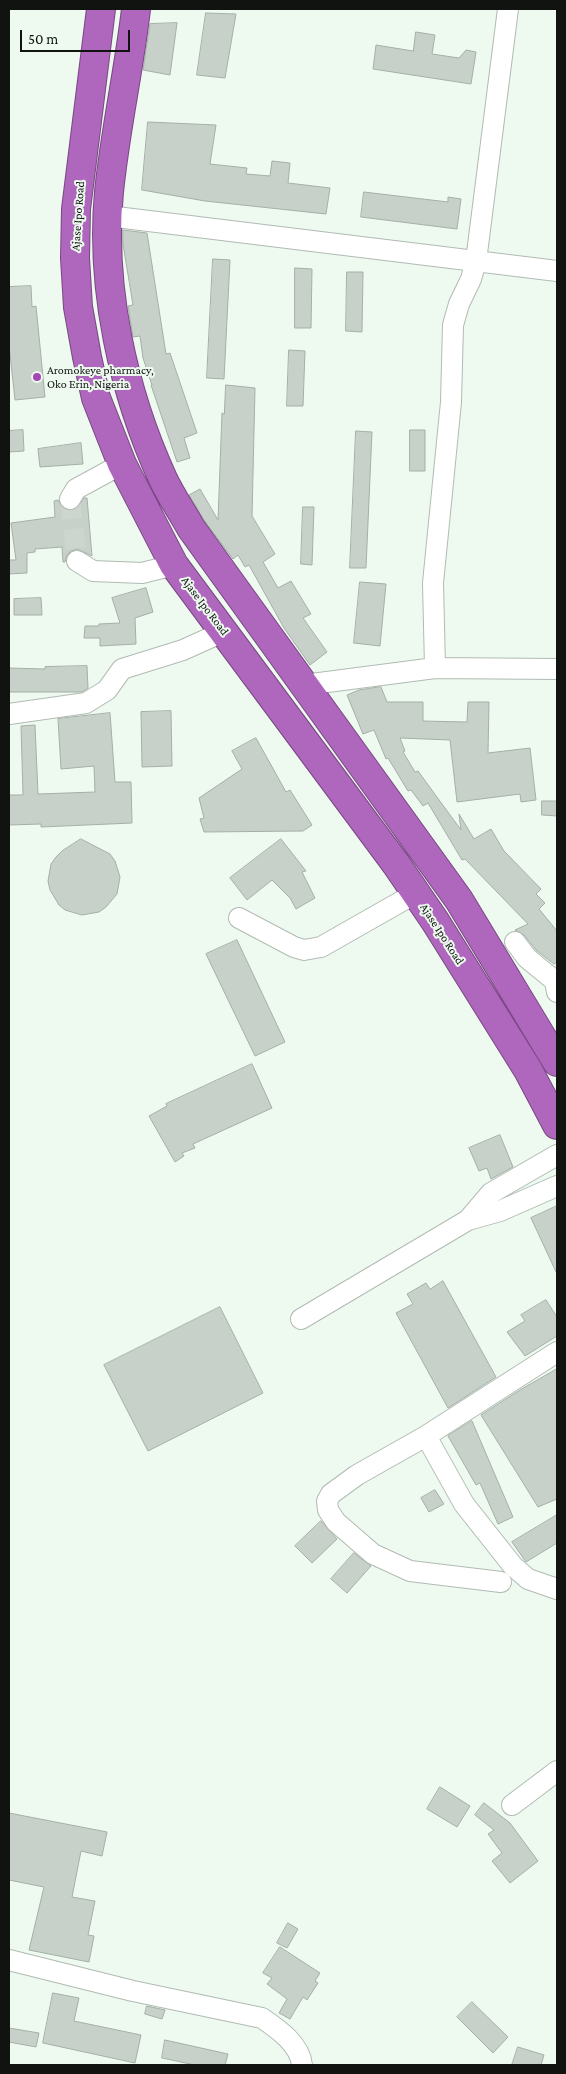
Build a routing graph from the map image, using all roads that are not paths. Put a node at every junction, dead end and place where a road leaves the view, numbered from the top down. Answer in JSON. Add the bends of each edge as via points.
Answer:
{"nodes":[{"id":1,"x":101,"y":9,"type":"edge"},
{"id":2,"x":136,"y":9,"type":"edge"},
{"id":3,"x":508,"y":9,"type":"edge"},
{"id":4,"x":108,"y":216,"type":"junction"},
{"id":5,"x":476,"y":261,"type":"junction"},
{"id":6,"x":557,"y":271,"type":"edge"},
{"id":7,"x":122,"y":464,"type":"junction"},
{"id":8,"x":70,"y":499,"type":"dead end"},
{"id":9,"x":77,"y":561,"type":"dead end"},
{"id":10,"x":174,"y":565,"type":"junction"},
{"id":11,"x":225,"y":631,"type":"junction"},
{"id":12,"x":435,"y":668,"type":"junction"},
{"id":13,"x":557,"y":669,"type":"edge"},
{"id":14,"x":304,"y":685,"type":"junction"},
{"id":15,"x":9,"y":714,"type":"edge"},
{"id":16,"x":447,"y":882,"type":"junction"},
{"id":17,"x":418,"y":897,"type":"junction"},
{"id":18,"x":239,"y":918,"type":"dead end"},
{"id":19,"x":515,"y":942,"type":"dead end"},
{"id":20,"x":557,"y":992,"type":"edge"},
{"id":21,"x":554,"y":1051,"type":"edge"},
{"id":22,"x":557,"y":1125,"type":"edge"},
{"id":23,"x":557,"y":1156,"type":"edge"},
{"id":24,"x":557,"y":1186,"type":"edge"},
{"id":25,"x":468,"y":1220,"type":"junction"},
{"id":26,"x":301,"y":1319,"type":"dead end"},
{"id":27,"x":557,"y":1352,"type":"edge"},
{"id":28,"x":426,"y":1436,"type":"junction"},
{"id":29,"x":501,"y":1582,"type":"dead end"},
{"id":30,"x":557,"y":1589,"type":"edge"},
{"id":31,"x":557,"y":1772,"type":"edge"},
{"id":32,"x":512,"y":1805,"type":"dead end"},
{"id":33,"x":9,"y":1960,"type":"edge"},
{"id":34,"x":302,"y":2065,"type":"edge"}],
"edges":[{"from":1,"to":7,"type":"highway","name":"Ajase Ipo Road","via":[[76,209],[75,258],[78,307],[96,398]]},
{"from":2,"to":4,"type":"highway"},
{"from":3,"to":5,"type":"street"},
{"from":4,"to":5,"type":"street"},
{"from":4,"to":14,"type":"highway","via":[[118,345],[143,431],[164,480],[191,528]]},
{"from":5,"to":6,"type":"street"},
{"from":5,"to":12,"type":"street","via":[[453,325],[451,402],[433,583]]},
{"from":7,"to":8,"type":"street","via":[[76,489]]},
{"from":7,"to":10,"type":"highway","name":"Ajase Ipo Road"},
{"from":9,"to":10,"type":"street","via":[[93,571],[142,573]]},
{"from":10,"to":11,"type":"highway","name":"Ajase Ipo Road"},
{"from":11,"to":15,"type":"street","via":[[184,650],[122,669],[107,690],[86,703]]},
{"from":11,"to":17,"type":"highway","name":"Ajase Ipo Road"},
{"from":12,"to":13,"type":"street"},
{"from":12,"to":14,"type":"street"},
{"from":14,"to":16,"type":"highway"},
{"from":16,"to":17,"type":"highway"},
{"from":16,"to":21,"type":"highway"},
{"from":17,"to":18,"type":"street","via":[[321,947],[304,950]]},
{"from":17,"to":22,"type":"highway","name":"Ajase Ipo Road","via":[[528,1070]]},
{"from":19,"to":20,"type":"street","via":[[527,958],[554,981]]},
{"from":23,"to":25,"type":"street","via":[[490,1193]]},
{"from":24,"to":25,"type":"street","via":[[500,1211]]},
{"from":25,"to":26,"type":"street"},
{"from":27,"to":28,"type":"street"},
{"from":28,"to":29,"type":"street","via":[[357,1475],[331,1494],[327,1501],[328,1510],[336,1522],[373,1554],[410,1571]]},
{"from":28,"to":30,"type":"street","via":[[464,1504],[513,1566],[528,1580]]},
{"from":31,"to":32,"type":"street"},
{"from":33,"to":34,"type":"street","via":[[133,1992],[262,2018],[297,2050]]}]}
